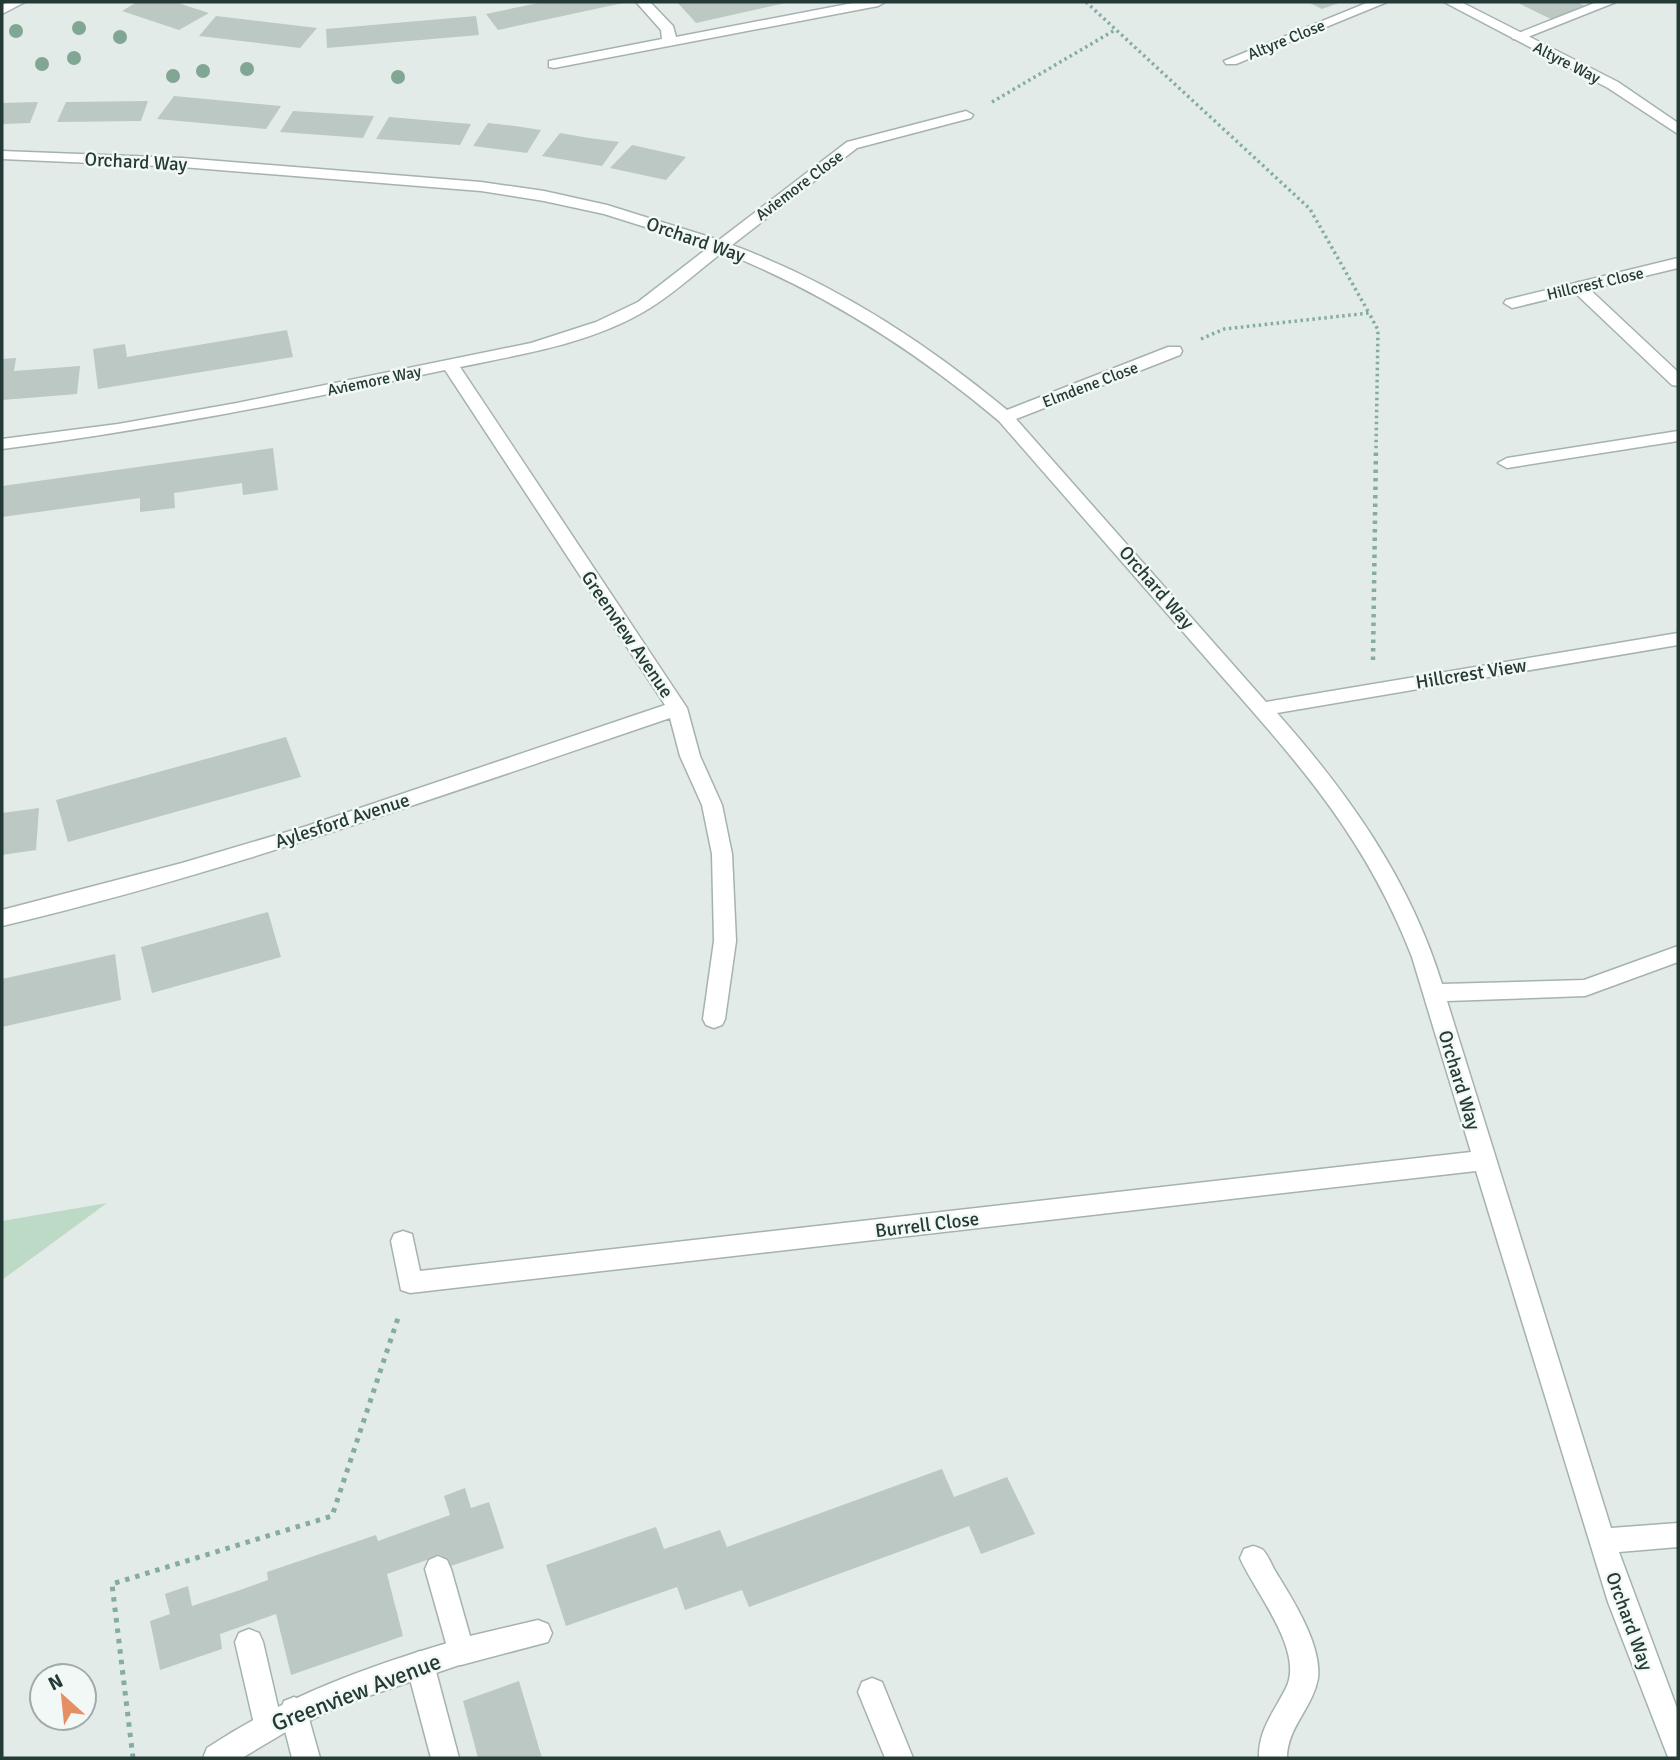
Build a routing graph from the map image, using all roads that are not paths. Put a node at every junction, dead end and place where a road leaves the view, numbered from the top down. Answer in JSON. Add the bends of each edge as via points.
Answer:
{"nodes":[{"id":1,"x":18,"y":2,"type":"edge"},
{"id":2,"x":643,"y":2,"type":"edge"},
{"id":3,"x":878,"y":2,"type":"edge"},
{"id":4,"x":1380,"y":2,"type":"edge"},
{"id":5,"x":1451,"y":2,"type":"edge"},
{"id":6,"x":1609,"y":2,"type":"edge"},
{"id":7,"x":2,"y":10,"type":"edge"},
{"id":8,"x":1518,"y":36,"type":"junction"},
{"id":9,"x":669,"y":42,"type":"junction"},
{"id":10,"x":1231,"y":61,"type":"dead end"},
{"id":11,"x":554,"y":64,"type":"dead end"},
{"id":12,"x":966,"y":115,"type":"road end"},
{"id":13,"x":1678,"y":130,"type":"edge"},
{"id":14,"x":2,"y":155,"type":"edge"},
{"id":15,"x":719,"y":246,"type":"junction"},
{"id":16,"x":1678,"y":263,"type":"edge"},
{"id":17,"x":1578,"y":287,"type":"junction"},
{"id":18,"x":1512,"y":303,"type":"dead end"},
{"id":19,"x":1174,"y":351,"type":"road end"},
{"id":20,"x":449,"y":365,"type":"junction"},
{"id":21,"x":1678,"y":381,"type":"edge"},
{"id":22,"x":1005,"y":417,"type":"junction"},
{"id":23,"x":1678,"y":436,"type":"edge"},
{"id":24,"x":2,"y":444,"type":"edge"},
{"id":25,"x":1507,"y":463,"type":"dead end"},
{"id":26,"x":1678,"y":639,"type":"edge"},
{"id":27,"x":677,"y":708,"type":"junction"},
{"id":28,"x":1263,"y":709,"type":"junction"},
{"id":29,"x":2,"y":918,"type":"edge"},
{"id":30,"x":1678,"y":954,"type":"edge"},
{"id":31,"x":1433,"y":993,"type":"junction"},
{"id":32,"x":714,"y":1019,"type":"dead end"},
{"id":33,"x":1485,"y":1160,"type":"junction"},
{"id":34,"x":402,"y":1241,"type":"dead end"},
{"id":35,"x":1678,"y":1535,"type":"edge"},
{"id":36,"x":1602,"y":1541,"type":"junction"},
{"id":37,"x":1253,"y":1558,"type":"dead end"},
{"id":38,"x":438,"y":1569,"type":"dead end"},
{"id":39,"x":538,"y":1633,"type":"dead end"},
{"id":40,"x":248,"y":1642,"type":"dead end"},
{"id":41,"x":461,"y":1652,"type":"junction"},
{"id":42,"x":420,"y":1664,"type":"junction"},
{"id":43,"x":872,"y":1692,"type":"dead end"},
{"id":44,"x":295,"y":1711,"type":"junction"},
{"id":45,"x":268,"y":1724,"type":"junction"},
{"id":46,"x":1678,"y":1747,"type":"edge"},
{"id":47,"x":217,"y":1758,"type":"edge"},
{"id":48,"x":306,"y":1758,"type":"edge"},
{"id":49,"x":445,"y":1758,"type":"edge"},
{"id":50,"x":899,"y":1758,"type":"edge"},
{"id":51,"x":1273,"y":1758,"type":"edge"}],
"edges":[{"from":1,"to":7,"type":"street"},
{"from":2,"to":9,"type":"street","via":[[668,29]]},
{"from":3,"to":9,"type":"street"},
{"from":4,"to":10,"type":"street","name":"Altyre Close"},
{"from":5,"to":8,"type":"street","name":"Altyre Way"},
{"from":6,"to":8,"type":"street"},
{"from":8,"to":13,"type":"street","name":"Altyre Way","via":[[1613,85]]},
{"from":9,"to":11,"type":"street"},
{"from":12,"to":15,"type":"street","name":"Aviemore Close","via":[[852,145]]},
{"from":14,"to":15,"type":"street","name":"Orchard Way","via":[[264,168],[488,188],[610,211]]},
{"from":15,"to":20,"type":"street","name":"Aviemore Way","via":[[644,305],[601,325],[535,347]]},
{"from":15,"to":22,"type":"street","name":"Orchard Way","via":[[802,280],[885,326],[958,376]]},
{"from":16,"to":17,"type":"street","name":"Hillcrest Close"},
{"from":17,"to":18,"type":"street","name":"Hillcrest Close"},
{"from":17,"to":21,"type":"street"},
{"from":19,"to":22,"type":"street","name":"Elmdene Close"},
{"from":20,"to":24,"type":"street","name":"Aviemore Way","via":[[131,427]]},
{"from":20,"to":27,"type":"street","name":"Greenview Avenue"},
{"from":22,"to":28,"type":"street","name":"Orchard Way"},
{"from":23,"to":25,"type":"street"},
{"from":26,"to":28,"type":"street","name":"Hillcrest View"},
{"from":27,"to":29,"type":"street","name":"Aylesford Avenue","via":[[314,831]]},
{"from":27,"to":32,"type":"street","name":"Greenview Avenue","via":[[690,756],[712,805],[722,853],[725,942]]},
{"from":28,"to":31,"type":"street","name":"Orchard Way","via":[[1336,796],[1375,852],[1408,917]]},
{"from":30,"to":31,"type":"street","via":[[1585,988]]},
{"from":31,"to":33,"type":"street","name":"Orchard Way"},
{"from":33,"to":34,"type":"street","name":"Burrell Close","via":[[410,1283]]},
{"from":33,"to":36,"type":"street","name":"Orchard Way"},
{"from":35,"to":36,"type":"street"},
{"from":36,"to":46,"type":"street","name":"Orchard Way"},
{"from":37,"to":51,"type":"street","via":[[1297,1639],[1306,1668],[1300,1690],[1278,1725]]},
{"from":38,"to":41,"type":"street"},
{"from":39,"to":41,"type":"street","name":"Greenview Avenue"},
{"from":40,"to":45,"type":"street"},
{"from":41,"to":42,"type":"street","name":"Greenview Avenue"},
{"from":42,"to":44,"type":"street","name":"Greenview Avenue"},
{"from":42,"to":49,"type":"street"},
{"from":43,"to":50,"type":"street"},
{"from":44,"to":45,"type":"street","name":"Greenview Avenue"},
{"from":44,"to":48,"type":"street"},
{"from":45,"to":47,"type":"street","name":"Greenview Avenue"}]}
